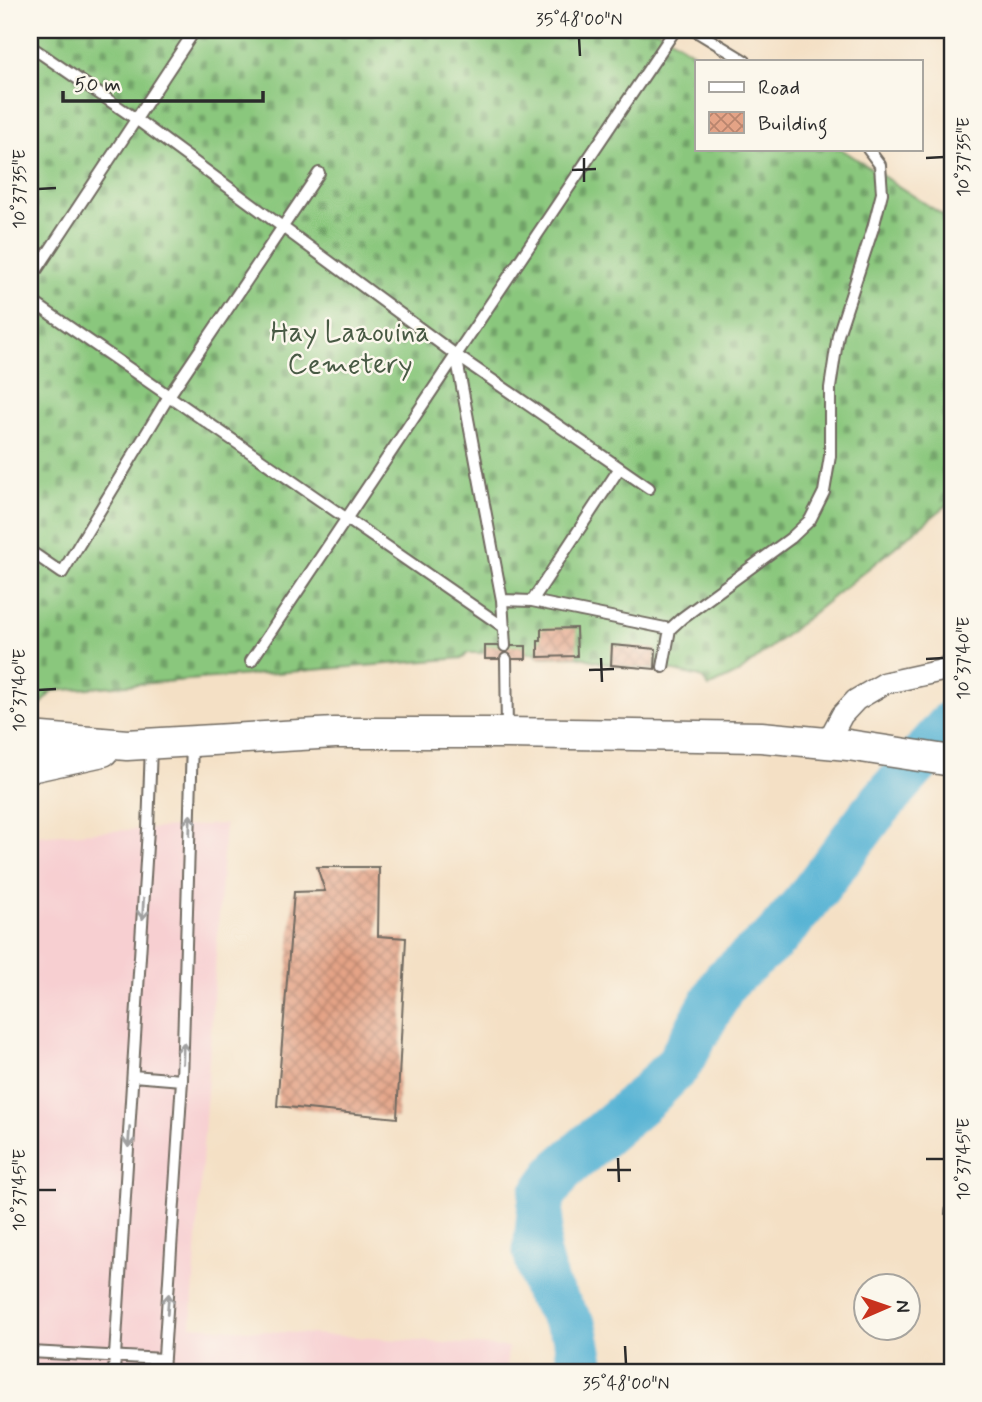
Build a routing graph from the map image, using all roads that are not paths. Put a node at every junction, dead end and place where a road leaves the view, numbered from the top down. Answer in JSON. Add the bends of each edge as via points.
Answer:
{"nodes":[{"id":1,"x":195,"y":30,"type":"edge"},
{"id":2,"x":675,"y":30,"type":"edge"},
{"id":3,"x":694,"y":30,"type":"edge"},
{"id":4,"x":30,"y":46,"type":"edge"},
{"id":5,"x":743,"y":60,"type":"edge"},
{"id":6,"x":136,"y":119,"type":"junction"},
{"id":7,"x":869,"y":150,"type":"edge"},
{"id":8,"x":319,"y":173,"type":"dead end"},
{"id":9,"x":283,"y":228,"type":"junction"},
{"id":10,"x":30,"y":280,"type":"edge"},
{"id":11,"x":30,"y":300,"type":"edge"},
{"id":12,"x":456,"y":355,"type":"junction"},
{"id":13,"x":169,"y":396,"type":"junction"},
{"id":14,"x":619,"y":469,"type":"junction"},
{"id":15,"x":649,"y":488,"type":"dead end"},
{"id":16,"x":348,"y":519,"type":"junction"},
{"id":17,"x":30,"y":551,"type":"edge"},
{"id":18,"x":502,"y":600,"type":"junction"},
{"id":19,"x":532,"y":601,"type":"junction"},
{"id":20,"x":505,"y":628,"type":"junction"},
{"id":21,"x":670,"y":629,"type":"junction"},
{"id":22,"x":505,"y":646,"type":"dead end"},
{"id":23,"x":506,"y":659,"type":"dead end"},
{"id":24,"x":251,"y":661,"type":"dead end"},
{"id":25,"x":952,"y":664,"type":"edge"},
{"id":26,"x":663,"y":667,"type":"dead end"},
{"id":27,"x":507,"y":733,"type":"junction"},
{"id":28,"x":30,"y":737,"type":"edge"},
{"id":29,"x":192,"y":742,"type":"junction"},
{"id":30,"x":139,"y":744,"type":"junction"},
{"id":31,"x":838,"y":744,"type":"junction"},
{"id":32,"x":952,"y":761,"type":"edge"},
{"id":33,"x":30,"y":767,"type":"edge"},
{"id":34,"x":133,"y":1076,"type":"junction"},
{"id":35,"x":182,"y":1080,"type":"junction"},
{"id":36,"x":30,"y":1352,"type":"edge"},
{"id":37,"x":115,"y":1357,"type":"junction"},
{"id":38,"x":164,"y":1359,"type":"junction"},
{"id":39,"x":114,"y":1372,"type":"edge"},
{"id":40,"x":163,"y":1372,"type":"edge"}],
"edges":[{"from":1,"to":6,"type":"lane"},
{"from":2,"to":12,"type":"lane"},
{"from":3,"to":5,"type":"lane"},
{"from":4,"to":6,"type":"lane"},
{"from":6,"to":9,"type":"lane"},
{"from":6,"to":10,"type":"lane"},
{"from":7,"to":21,"type":"lane","via":[[880,165],[882,193],[838,335],[824,492],[810,520],[791,538]]},
{"from":8,"to":9,"type":"lane"},
{"from":9,"to":12,"type":"lane"},
{"from":9,"to":13,"type":"lane"},
{"from":11,"to":13,"type":"lane"},
{"from":12,"to":14,"type":"lane"},
{"from":12,"to":16,"type":"lane"},
{"from":12,"to":18,"type":"lane"},
{"from":13,"to":16,"type":"lane"},
{"from":13,"to":17,"type":"lane","via":[[62,573]]},
{"from":14,"to":15,"type":"lane"},
{"from":14,"to":19,"type":"lane"},
{"from":16,"to":20,"type":"lane"},
{"from":16,"to":24,"type":"lane"},
{"from":18,"to":19,"type":"lane"},
{"from":18,"to":20,"type":"lane"},
{"from":19,"to":21,"type":"lane"},
{"from":20,"to":22,"type":"lane"},
{"from":21,"to":26,"type":"lane"},
{"from":23,"to":27,"type":"lane"},
{"from":25,"to":31,"type":"street","via":[[885,683],[856,700],[842,715]]},
{"from":27,"to":29,"type":"main road","via":[[335,733]]},
{"from":27,"to":31,"type":"main road","via":[[761,737]]},
{"from":28,"to":30,"type":"main road"},
{"from":29,"to":30,"type":"main road"},
{"from":35,"to":29,"type":"lane","one_way":true},
{"from":30,"to":33,"type":"main road"},
{"from":30,"to":34,"type":"lane","one_way":true,"via":[[147,843]]},
{"from":31,"to":32,"type":"main road"},
{"from":34,"to":35,"type":"lane"},
{"from":34,"to":37,"type":"lane","one_way":true},
{"from":38,"to":35,"type":"lane","one_way":true},
{"from":36,"to":37,"type":"lane"},
{"from":37,"to":38,"type":"lane"},
{"from":37,"to":39,"type":"lane"},
{"from":38,"to":40,"type":"lane"}]}
